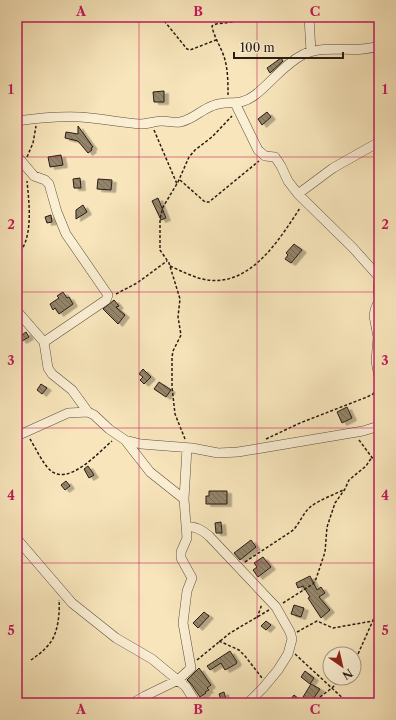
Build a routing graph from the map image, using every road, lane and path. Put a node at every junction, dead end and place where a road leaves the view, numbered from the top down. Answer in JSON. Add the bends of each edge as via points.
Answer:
{"nodes":[{"id":1,"x":161,"y":17,"type":"edge"},
{"id":2,"x":244,"y":17,"type":"edge"},
{"id":3,"x":309,"y":17,"type":"edge"},
{"id":4,"x":216,"y":40,"type":"junction"},
{"id":5,"x":379,"y":46,"type":"edge"},
{"id":6,"x":311,"y":52,"type":"junction"},
{"id":7,"x":234,"y":105,"type":"junction"},
{"id":8,"x":36,"y":119,"type":"junction"},
{"id":9,"x":17,"y":121,"type":"edge"},
{"id":10,"x":151,"y":122,"type":"junction"},
{"id":11,"x":379,"y":142,"type":"edge"},
{"id":12,"x":17,"y":156,"type":"edge"},
{"id":13,"x":265,"y":156,"type":"junction"},
{"id":14,"x":25,"y":165,"type":"junction"},
{"id":15,"x":179,"y":180,"type":"junction"},
{"id":16,"x":177,"y":184,"type":"junction"},
{"id":17,"x":298,"y":194,"type":"junction"},
{"id":18,"x":304,"y":201,"type":"junction"},
{"id":19,"x":17,"y":255,"type":"edge"},
{"id":20,"x":167,"y":260,"type":"junction"},
{"id":21,"x":170,"y":266,"type":"junction"},
{"id":22,"x":379,"y":277,"type":"edge"},
{"id":23,"x":379,"y":281,"type":"edge"},
{"id":24,"x":106,"y":300,"type":"junction"},
{"id":25,"x":17,"y":311,"type":"edge"},
{"id":26,"x":44,"y":342,"type":"junction"},
{"id":27,"x":379,"y":377,"type":"edge"},
{"id":28,"x":379,"y":387,"type":"edge"},
{"id":29,"x":88,"y":412,"type":"junction"},
{"id":30,"x":379,"y":426,"type":"edge"},
{"id":31,"x":348,"y":433,"type":"junction"},
{"id":32,"x":21,"y":434,"type":"edge"},
{"id":33,"x":121,"y":438,"type":"junction"},
{"id":34,"x":261,"y":440,"type":"dead end"},
{"id":35,"x":188,"y":448,"type":"junction"},
{"id":36,"x":372,"y":458,"type":"junction"},
{"id":37,"x":379,"y":467,"type":"edge"},
{"id":38,"x":346,"y":489,"type":"junction"},
{"id":39,"x":184,"y":499,"type":"junction"},
{"id":40,"x":186,"y":526,"type":"junction"},
{"id":41,"x":17,"y":539,"type":"edge"},
{"id":42,"x":238,"y":567,"type":"junction"},
{"id":43,"x":58,"y":588,"type":"junction"},
{"id":44,"x":265,"y":596,"type":"junction"},
{"id":45,"x":276,"y":607,"type":"junction"},
{"id":46,"x":379,"y":607,"type":"edge"},
{"id":47,"x":257,"y":618,"type":"junction"},
{"id":48,"x":373,"y":621,"type":"junction"},
{"id":49,"x":291,"y":636,"type":"junction"},
{"id":50,"x":218,"y":641,"type":"junction"},
{"id":51,"x":362,"y":646,"type":"edge"},
{"id":52,"x":289,"y":649,"type":"junction"},
{"id":53,"x":31,"y":660,"type":"dead end"},
{"id":54,"x":191,"y":668,"type":"junction"},
{"id":55,"x":178,"y":680,"type":"junction"},
{"id":56,"x":267,"y":684,"type":"junction"},
{"id":57,"x":332,"y":688,"type":"junction"},
{"id":58,"x":133,"y":703,"type":"edge"},
{"id":59,"x":196,"y":703,"type":"edge"},
{"id":60,"x":248,"y":703,"type":"edge"},
{"id":61,"x":312,"y":703,"type":"edge"},
{"id":62,"x":348,"y":703,"type":"edge"}],
"edges":[{"from":1,"to":4,"type":"path","via":[[187,49]]},
{"from":2,"to":4,"type":"path","via":[[213,25]]},
{"from":3,"to":6,"type":"street"},
{"from":4,"to":7,"type":"path","via":[[225,60]]},
{"from":5,"to":6,"type":"street"},
{"from":6,"to":7,"type":"street","via":[[282,69],[255,95]]},
{"from":7,"to":10,"type":"street","via":[[220,103],[179,122]]},
{"from":7,"to":13,"type":"street","via":[[253,142]]},
{"from":7,"to":15,"type":"path","via":[[212,137],[188,157]]},
{"from":8,"to":9,"type":"street"},
{"from":8,"to":10,"type":"street","via":[[78,117],[143,124]]},
{"from":8,"to":14,"type":"path","via":[[33,143]]},
{"from":10,"to":16,"type":"path"},
{"from":11,"to":17,"type":"street","via":[[333,168]]},
{"from":12,"to":14,"type":"street"},
{"from":13,"to":15,"type":"path","via":[[209,202],[204,202]]},
{"from":13,"to":17,"type":"street","via":[[272,156],[278,161]]},
{"from":14,"to":19,"type":"path","via":[[28,227],[25,245]]},
{"from":14,"to":24,"type":"street","via":[[34,176],[49,184],[66,234],[108,295]]},
{"from":15,"to":16,"type":"path"},
{"from":16,"to":20,"type":"path","via":[[166,202],[160,219],[160,250]]},
{"from":17,"to":18,"type":"street"},
{"from":18,"to":21,"type":"path","via":[[271,248],[251,268],[238,276],[203,279]]},
{"from":18,"to":22,"type":"street"},
{"from":20,"to":21,"type":"path"},
{"from":20,"to":24,"type":"path","via":[[137,283]]},
{"from":21,"to":35,"type":"path","via":[[180,299],[178,317],[181,335],[172,357],[173,403]]},
{"from":23,"to":27,"type":"street","via":[[379,300],[374,316],[378,337],[376,361]]},
{"from":24,"to":26,"type":"street"},
{"from":25,"to":26,"type":"street"},
{"from":26,"to":29,"type":"street","via":[[48,368],[72,390]]},
{"from":28,"to":34,"type":"path","via":[[367,397]]},
{"from":29,"to":32,"type":"street","via":[[68,413]]},
{"from":29,"to":33,"type":"street"},
{"from":30,"to":31,"type":"street"},
{"from":31,"to":35,"type":"street","via":[[238,452],[218,453]]},
{"from":31,"to":36,"type":"path","via":[[360,441]]},
{"from":32,"to":33,"type":"path","via":[[50,470],[66,475]]},
{"from":33,"to":35,"type":"street","via":[[141,444]]},
{"from":33,"to":39,"type":"street","via":[[150,472]]},
{"from":35,"to":39,"type":"street"},
{"from":36,"to":37,"type":"path"},
{"from":36,"to":38,"type":"path","via":[[349,480]]},
{"from":38,"to":42,"type":"path","via":[[310,507],[292,531]]},
{"from":38,"to":45,"type":"path","via":[[333,508],[327,527],[325,552],[316,579],[292,599]]},
{"from":39,"to":40,"type":"street"},
{"from":40,"to":42,"type":"street","via":[[202,530]]},
{"from":40,"to":54,"type":"street","via":[[187,538],[181,558],[192,578],[187,591],[182,623]]},
{"from":41,"to":43,"type":"street"},
{"from":42,"to":44,"type":"street"},
{"from":43,"to":53,"type":"path","via":[[59,607],[54,635],[51,643]]},
{"from":43,"to":55,"type":"street","via":[[81,611],[116,638],[146,654]]},
{"from":44,"to":45,"type":"street"},
{"from":44,"to":47,"type":"path"},
{"from":45,"to":47,"type":"path"},
{"from":45,"to":49,"type":"street"},
{"from":46,"to":48,"type":"path"},
{"from":47,"to":50,"type":"path"},
{"from":48,"to":49,"type":"path","via":[[333,628],[317,621]]},
{"from":48,"to":51,"type":"path"},
{"from":49,"to":52,"type":"street"},
{"from":50,"to":54,"type":"path"},
{"from":50,"to":56,"type":"path","via":[[246,656]]},
{"from":52,"to":56,"type":"street"},
{"from":52,"to":57,"type":"path"},
{"from":54,"to":55,"type":"street"},
{"from":55,"to":58,"type":"street"},
{"from":55,"to":59,"type":"street"},
{"from":56,"to":60,"type":"street"},
{"from":57,"to":61,"type":"path"},
{"from":57,"to":62,"type":"path"}]}
